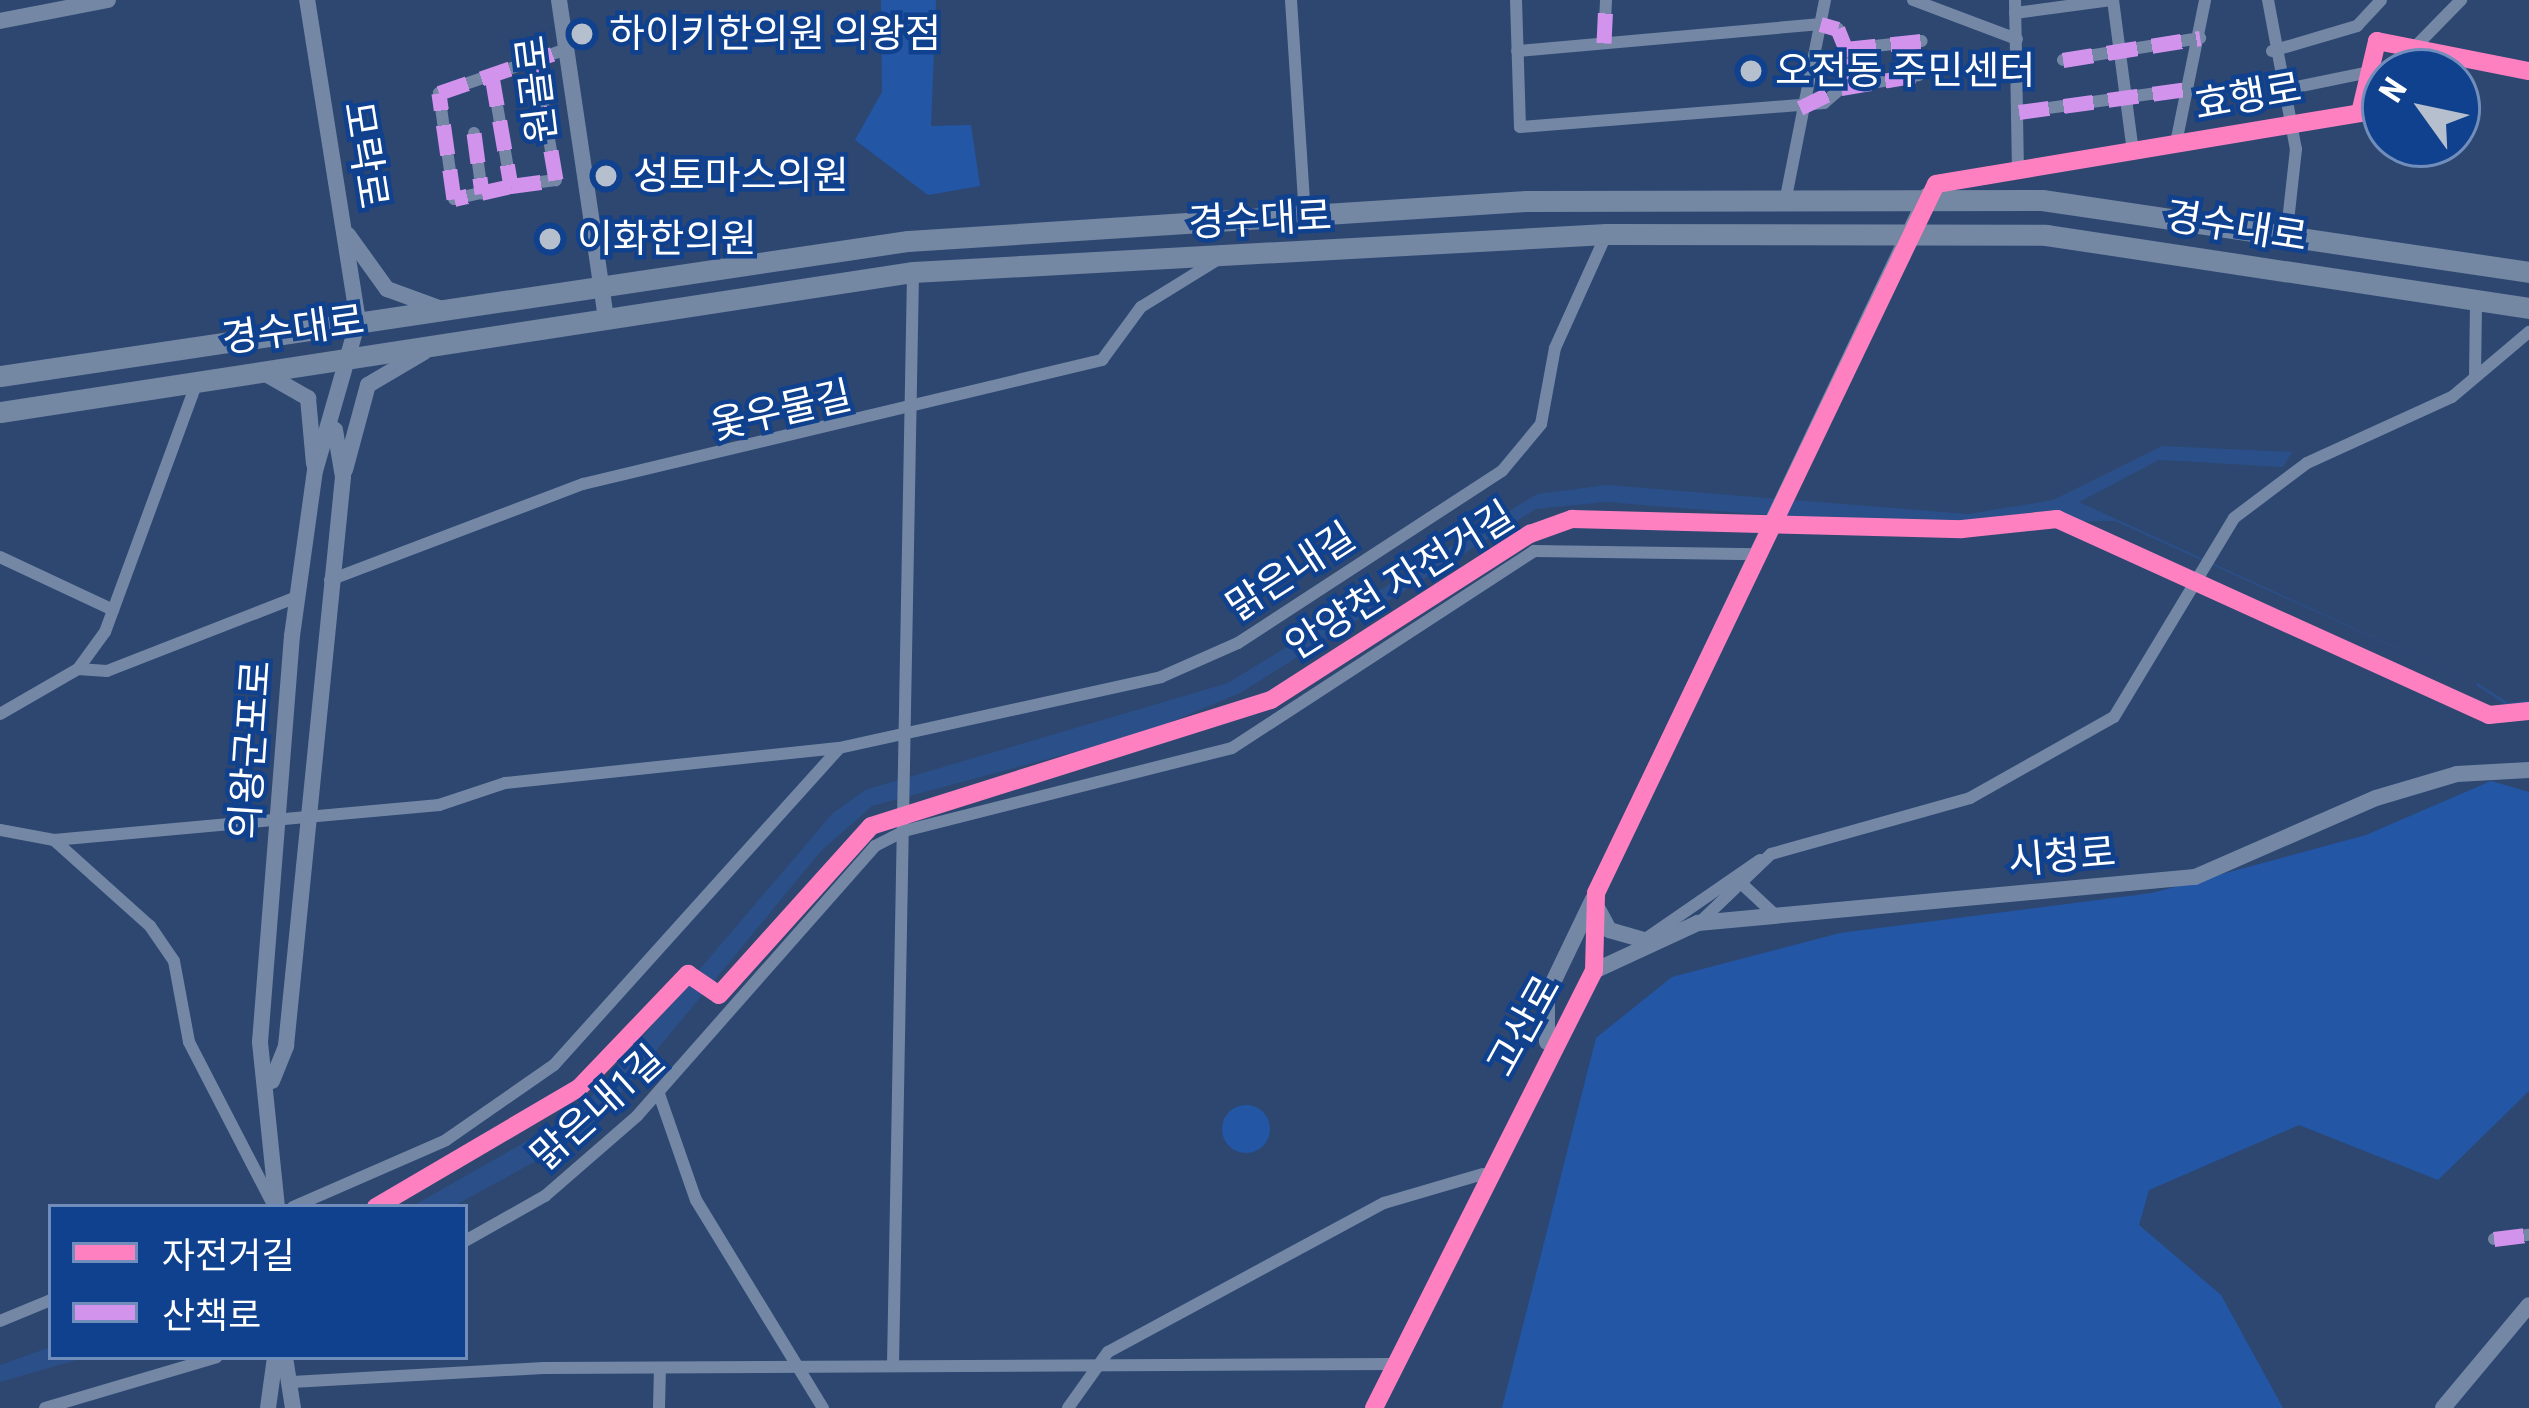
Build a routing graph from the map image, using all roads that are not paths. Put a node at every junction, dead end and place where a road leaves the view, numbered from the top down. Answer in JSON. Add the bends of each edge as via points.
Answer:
{"nodes":[{"id":1,"x":108,"y":0,"type":"edge"},
{"id":2,"x":307,"y":0,"type":"edge"},
{"id":3,"x":560,"y":0,"type":"edge"},
{"id":4,"x":1291,"y":0,"type":"edge"},
{"id":5,"x":1516,"y":0,"type":"edge"},
{"id":6,"x":1606,"y":0,"type":"edge"},
{"id":7,"x":1826,"y":0,"type":"edge"},
{"id":8,"x":1913,"y":0,"type":"edge"},
{"id":9,"x":2205,"y":0,"type":"edge"},
{"id":10,"x":2268,"y":0,"type":"edge"},
{"id":11,"x":2381,"y":0,"type":"edge"},
{"id":12,"x":2461,"y":0,"type":"edge"},
{"id":13,"x":2015,"y":6,"type":"edge"},
{"id":14,"x":0,"y":21,"type":"edge"},
{"id":15,"x":1821,"y":23,"type":"junction"},
{"id":16,"x":2200,"y":38,"type":"junction"},
{"id":17,"x":2017,"y":39,"type":"junction"},
{"id":18,"x":1922,"y":41,"type":"dead end"},
{"id":19,"x":1604,"y":43,"type":"junction"},
{"id":20,"x":2376,"y":48,"type":"edge"},
{"id":21,"x":2410,"y":48,"type":"edge"},
{"id":22,"x":2415,"y":48,"type":"edge"},
{"id":23,"x":1846,"y":49,"type":"junction"},
{"id":24,"x":565,"y":50,"type":"junction"},
{"id":25,"x":1517,"y":51,"type":"junction"},
{"id":26,"x":2121,"y":51,"type":"junction"},
{"id":27,"x":2272,"y":51,"type":"junction"},
{"id":28,"x":535,"y":57,"type":"junction"},
{"id":29,"x":2063,"y":60,"type":"dead end"},
{"id":30,"x":2481,"y":62,"type":"edge"},
{"id":31,"x":2529,"y":71,"type":"edge"},
{"id":32,"x":2361,"y":74,"type":"edge"},
{"id":33,"x":1919,"y":75,"type":"dead end"},
{"id":34,"x":492,"y":76,"type":"junction"},
{"id":35,"x":1841,"y":88,"type":"junction"},
{"id":36,"x":2186,"y":88,"type":"junction"},
{"id":37,"x":2282,"y":90,"type":"junction"},
{"id":38,"x":2127,"y":98,"type":"junction"},
{"id":39,"x":1800,"y":108,"type":"junction"},
{"id":40,"x":2361,"y":108,"type":"edge"},
{"id":41,"x":2020,"y":112,"type":"junction"},
{"id":42,"x":2289,"y":122,"type":"junction"},
{"id":43,"x":474,"y":133,"type":"dead end"},
{"id":44,"x":2176,"y":143,"type":"junction"},
{"id":45,"x":2133,"y":152,"type":"junction"},
{"id":46,"x":2018,"y":171,"type":"junction"},
{"id":47,"x":512,"y":186,"type":"junction"},
{"id":48,"x":1787,"y":192,"type":"junction"},
{"id":49,"x":482,"y":193,"type":"junction"},
{"id":50,"x":1928,"y":195,"type":"junction"},
{"id":51,"x":1305,"y":216,"type":"junction"},
{"id":52,"x":1911,"y":227,"type":"junction"},
{"id":53,"x":343,"y":228,"type":"junction"},
{"id":54,"x":2287,"y":231,"type":"junction"},
{"id":55,"x":1606,"y":234,"type":"junction"},
{"id":56,"x":1218,"y":259,"type":"junction"},
{"id":57,"x":913,"y":272,"type":"junction"},
{"id":58,"x":2529,"y":272,"type":"edge"},
{"id":59,"x":600,"y":285,"type":"junction"},
{"id":60,"x":2476,"y":299,"type":"junction"},
{"id":61,"x":2529,"y":308,"type":"edge"},
{"id":62,"x":442,"y":309,"type":"junction"},
{"id":63,"x":605,"y":312,"type":"junction"},
{"id":64,"x":358,"y":321,"type":"junction"},
{"id":65,"x":2529,"y":332,"type":"edge"},
{"id":66,"x":445,"y":343,"type":"junction"},
{"id":67,"x":355,"y":359,"type":"junction"},
{"id":68,"x":258,"y":371,"type":"junction"},
{"id":69,"x":0,"y":376,"type":"edge"},
{"id":70,"x":2475,"y":376,"type":"junction"},
{"id":71,"x":197,"y":380,"type":"junction"},
{"id":72,"x":0,"y":412,"type":"edge"},
{"id":73,"x":910,"y":412,"type":"junction"},
{"id":74,"x":334,"y":427,"type":"junction"},
{"id":75,"x":315,"y":471,"type":"junction"},
{"id":76,"x":343,"y":477,"type":"junction"},
{"id":77,"x":1762,"y":548,"type":"junction"},
{"id":78,"x":0,"y":557,"type":"edge"},
{"id":79,"x":326,"y":582,"type":"junction"},
{"id":80,"x":297,"y":597,"type":"junction"},
{"id":81,"x":113,"y":610,"type":"junction"},
{"id":82,"x":78,"y":669,"type":"junction"},
{"id":83,"x":0,"y":714,"type":"edge"},
{"id":84,"x":905,"y":737,"type":"junction"},
{"id":85,"x":839,"y":748,"type":"junction"},
{"id":86,"x":2529,"y":770,"type":"edge"},
{"id":87,"x":306,"y":815,"type":"junction"},
{"id":88,"x":278,"y":819,"type":"junction"},
{"id":89,"x":0,"y":830,"type":"edge"},
{"id":90,"x":904,"y":831,"type":"junction"},
{"id":91,"x":54,"y":840,"type":"junction"},
{"id":92,"x":1761,"y":860,"type":"junction"},
{"id":93,"x":1742,"y":884,"type":"junction"},
{"id":94,"x":1596,"y":892,"type":"junction"},
{"id":95,"x":1774,"y":914,"type":"junction"},
{"id":96,"x":1698,"y":923,"type":"junction"},
{"id":97,"x":1644,"y":940,"type":"junction"},
{"id":98,"x":1594,"y":971,"type":"junction"},
{"id":99,"x":1547,"y":1046,"type":"junction"},
{"id":100,"x":272,"y":1082,"type":"junction"},
{"id":101,"x":659,"y":1094,"type":"junction"},
{"id":102,"x":1483,"y":1174,"type":"junction"},
{"id":103,"x":273,"y":1204,"type":"edge"},
{"id":104,"x":275,"y":1204,"type":"edge"},
{"id":105,"x":300,"y":1204,"type":"edge"},
{"id":106,"x":2529,"y":1234,"type":"edge"},
{"id":107,"x":468,"y":1238,"type":"edge"},
{"id":108,"x":2494,"y":1240,"type":"dead end"},
{"id":109,"x":48,"y":1301,"type":"edge"},
{"id":110,"x":2529,"y":1305,"type":"edge"},
{"id":111,"x":0,"y":1321,"type":"edge"},
{"id":112,"x":207,"y":1360,"type":"edge"},
{"id":113,"x":275,"y":1360,"type":"edge"},
{"id":114,"x":285,"y":1360,"type":"edge"},
{"id":115,"x":1099,"y":1360,"type":"junction"},
{"id":116,"x":1394,"y":1364,"type":"junction"},
{"id":117,"x":893,"y":1365,"type":"junction"},
{"id":118,"x":790,"y":1367,"type":"junction"},
{"id":119,"x":660,"y":1369,"type":"junction"},
{"id":120,"x":292,"y":1382,"type":"junction"},
{"id":121,"x":45,"y":1408,"type":"edge"},
{"id":122,"x":268,"y":1408,"type":"edge"},
{"id":123,"x":293,"y":1408,"type":"edge"},
{"id":124,"x":659,"y":1408,"type":"edge"},
{"id":125,"x":823,"y":1408,"type":"edge"},
{"id":126,"x":1068,"y":1408,"type":"edge"},
{"id":127,"x":1374,"y":1408,"type":"edge"},
{"id":128,"x":2443,"y":1408,"type":"edge"}],
"edges":[{"from":1,"to":14,"type":"street"},
{"from":2,"to":53,"type":"street","name":"모락로"},
{"from":3,"to":24,"type":"street","name":"원골로"},
{"from":4,"to":51,"type":"street"},
{"from":5,"to":25,"type":"street"},
{"from":6,"to":19,"type":"street"},
{"from":7,"to":15,"type":"street"},
{"from":8,"to":17,"type":"street"},
{"from":9,"to":16,"type":"street"},
{"from":10,"to":27,"type":"street"},
{"from":11,"to":27,"type":"street","via":[[2357,26]]},
{"from":12,"to":22,"type":"street"},
{"from":13,"to":17,"type":"street"},
{"from":13,"to":26,"type":"street","via":[[2113,0]]},
{"from":15,"to":19,"type":"street"},
{"from":15,"to":23,"type":"street","via":[[1838,29]]},
{"from":15,"to":39,"type":"street"},
{"from":16,"to":26,"type":"street"},
{"from":16,"to":36,"type":"street"},
{"from":17,"to":41,"type":"street"},
{"from":18,"to":23,"type":"street"},
{"from":19,"to":25,"type":"street"},
{"from":20,"to":21,"type":"street","name":"효행로","via":[[2378,41]]},
{"from":23,"to":35,"type":"street"},
{"from":24,"to":28,"type":"street"},
{"from":24,"to":59,"type":"street","name":"원골로"},
{"from":25,"to":39,"type":"street","via":[[1520,127]]},
{"from":26,"to":29,"type":"street"},
{"from":26,"to":38,"type":"street"},
{"from":27,"to":37,"type":"street"},
{"from":28,"to":34,"type":"street"},
{"from":28,"to":47,"type":"street","via":[[556,181]]},
{"from":30,"to":31,"type":"street","name":"효행로"},
{"from":32,"to":37,"type":"street"},
{"from":33,"to":35,"type":"street"},
{"from":34,"to":47,"type":"street"},
{"from":34,"to":49,"type":"street","via":[[439,93],[454,199]]},
{"from":35,"to":39,"type":"street"},
{"from":36,"to":38,"type":"street"},
{"from":36,"to":44,"type":"street"},
{"from":37,"to":42,"type":"street"},
{"from":38,"to":41,"type":"street"},
{"from":38,"to":45,"type":"street"},
{"from":39,"to":48,"type":"street"},
{"from":40,"to":42,"type":"street","name":"효행로"},
{"from":41,"to":46,"type":"street"},
{"from":42,"to":44,"type":"street","name":"효행로"},
{"from":42,"to":54,"type":"street"},
{"from":43,"to":49,"type":"street"},
{"from":44,"to":45,"type":"street","name":"효행로"},
{"from":45,"to":46,"type":"street","name":"효행로"},
{"from":46,"to":50,"type":"street","name":"효행로"},
{"from":47,"to":49,"type":"street"},
{"from":48,"to":50,"type":"main road","name":"경수대로"},
{"from":48,"to":51,"type":"main road","name":"경수대로"},
{"from":50,"to":52,"type":"street"},
{"from":50,"to":54,"type":"main road","name":"경수대로"},
{"from":51,"to":59,"type":"main road","name":"경수대로","via":[[908,241]]},
{"from":52,"to":55,"type":"main road","name":"경수대로"},
{"from":52,"to":60,"type":"main road","name":"경수대로","via":[[2046,235]]},
{"from":52,"to":77,"type":"street","name":"고산로"},
{"from":53,"to":62,"type":"street","via":[[386,289]]},
{"from":53,"to":64,"type":"street","name":"모락로"},
{"from":54,"to":58,"type":"main road","name":"경수대로"},
{"from":55,"to":56,"type":"main road","name":"경수대로"},
{"from":55,"to":84,"type":"street","name":"맑은내길","via":[[1555,348],[1541,424],[1502,471],[1238,643],[1161,677]]},
{"from":56,"to":57,"type":"main road","name":"경수대로"},
{"from":56,"to":73,"type":"street","name":"옻우물길","via":[[1142,307],[1102,360]]},
{"from":57,"to":63,"type":"main road","name":"경수대로"},
{"from":57,"to":73,"type":"street"},
{"from":59,"to":62,"type":"main road","name":"경수대로"},
{"from":59,"to":63,"type":"street","name":"원골로"},
{"from":60,"to":61,"type":"main road","name":"경수대로"},
{"from":60,"to":70,"type":"street"},
{"from":62,"to":64,"type":"main road","name":"경수대로"},
{"from":63,"to":66,"type":"main road","name":"경수대로"},
{"from":64,"to":67,"type":"street","name":"모락로"},
{"from":64,"to":69,"type":"main road","name":"경수대로"},
{"from":65,"to":70,"type":"street"},
{"from":66,"to":67,"type":"main road","name":"경수대로"},
{"from":66,"to":76,"type":"street","via":[[368,385]]},
{"from":67,"to":68,"type":"main road","name":"경수대로"},
{"from":67,"to":74,"type":"street","name":"의왕군포로"},
{"from":68,"to":71,"type":"main road","name":"경수대로"},
{"from":68,"to":75,"type":"street","via":[[308,398]]},
{"from":70,"to":92,"type":"street","via":[[2307,463],[2222,533],[2114,717],[1970,798]]},
{"from":71,"to":72,"type":"main road","name":"경수대로"},
{"from":71,"to":81,"type":"street"},
{"from":73,"to":79,"type":"street","name":"옻우물길","via":[[584,484]]},
{"from":73,"to":84,"type":"street"},
{"from":74,"to":75,"type":"street","name":"의왕군포로"},
{"from":74,"to":76,"type":"street","name":"의왕군포로"},
{"from":75,"to":80,"type":"street","name":"의왕군포로"},
{"from":76,"to":79,"type":"street","name":"의왕군포로"},
{"from":77,"to":90,"type":"street","name":"맑은내1길","via":[[1534,551],[1232,748]]},
{"from":77,"to":94,"type":"street","name":"고산로"},
{"from":78,"to":81,"type":"street"},
{"from":79,"to":87,"type":"street","name":"의왕군포로"},
{"from":80,"to":82,"type":"street","via":[[107,671]]},
{"from":80,"to":88,"type":"street","name":"의왕군포로"},
{"from":81,"to":82,"type":"street"},
{"from":82,"to":83,"type":"street"},
{"from":84,"to":85,"type":"street","name":"맑은내길"},
{"from":84,"to":90,"type":"street"},
{"from":85,"to":87,"type":"street","name":"맑은내길"},
{"from":85,"to":105,"type":"street","via":[[554,1065],[446,1140]]},
{"from":86,"to":95,"type":"street","name":"시청로","via":[[2457,774],[2376,799],[2195,877]]},
{"from":87,"to":88,"type":"street","name":"맑은내길"},
{"from":87,"to":100,"type":"street","name":"의왕군포로","via":[[286,1046]]},
{"from":88,"to":91,"type":"street","name":"맑은내길"},
{"from":88,"to":100,"type":"street","name":"의왕군포로","via":[[260,1042]]},
{"from":89,"to":91,"type":"street","name":"맑은내길"},
{"from":90,"to":101,"type":"street","name":"맑은내1길","via":[[875,846]]},
{"from":90,"to":117,"type":"street"},
{"from":91,"to":103,"type":"street","via":[[150,926],[174,961],[189,1042]]},
{"from":92,"to":93,"type":"street"},
{"from":92,"to":97,"type":"street"},
{"from":93,"to":95,"type":"street"},
{"from":93,"to":96,"type":"street"},
{"from":94,"to":97,"type":"street","via":[[1601,922]]},
{"from":94,"to":98,"type":"street","name":"고산로"},
{"from":94,"to":99,"type":"street","via":[[1547,994]]},
{"from":95,"to":96,"type":"street","name":"시청로"},
{"from":96,"to":97,"type":"street","name":"시청로"},
{"from":97,"to":98,"type":"street","name":"시청로"},
{"from":98,"to":99,"type":"street","name":"고산로"},
{"from":99,"to":102,"type":"street","name":"고산로"},
{"from":100,"to":104,"type":"street","name":"의왕군포로"},
{"from":101,"to":107,"type":"street","name":"맑은내1길","via":[[545,1196]]},
{"from":101,"to":118,"type":"street","via":[[696,1200],[787,1342]]},
{"from":102,"to":115,"type":"street","via":[[1384,1203]]},
{"from":102,"to":116,"type":"street","name":"고산로"},
{"from":106,"to":108,"type":"street"},
{"from":109,"to":111,"type":"street"},
{"from":110,"to":128,"type":"street"},
{"from":112,"to":121,"type":"street"},
{"from":113,"to":122,"type":"street"},
{"from":114,"to":120,"type":"street"},
{"from":115,"to":116,"type":"street"},
{"from":115,"to":117,"type":"street"},
{"from":115,"to":126,"type":"street"},
{"from":116,"to":127,"type":"street","name":"고산로"},
{"from":117,"to":118,"type":"street"},
{"from":118,"to":119,"type":"street"},
{"from":118,"to":125,"type":"street"},
{"from":119,"to":120,"type":"street"},
{"from":119,"to":124,"type":"street"},
{"from":120,"to":123,"type":"street"}]}
